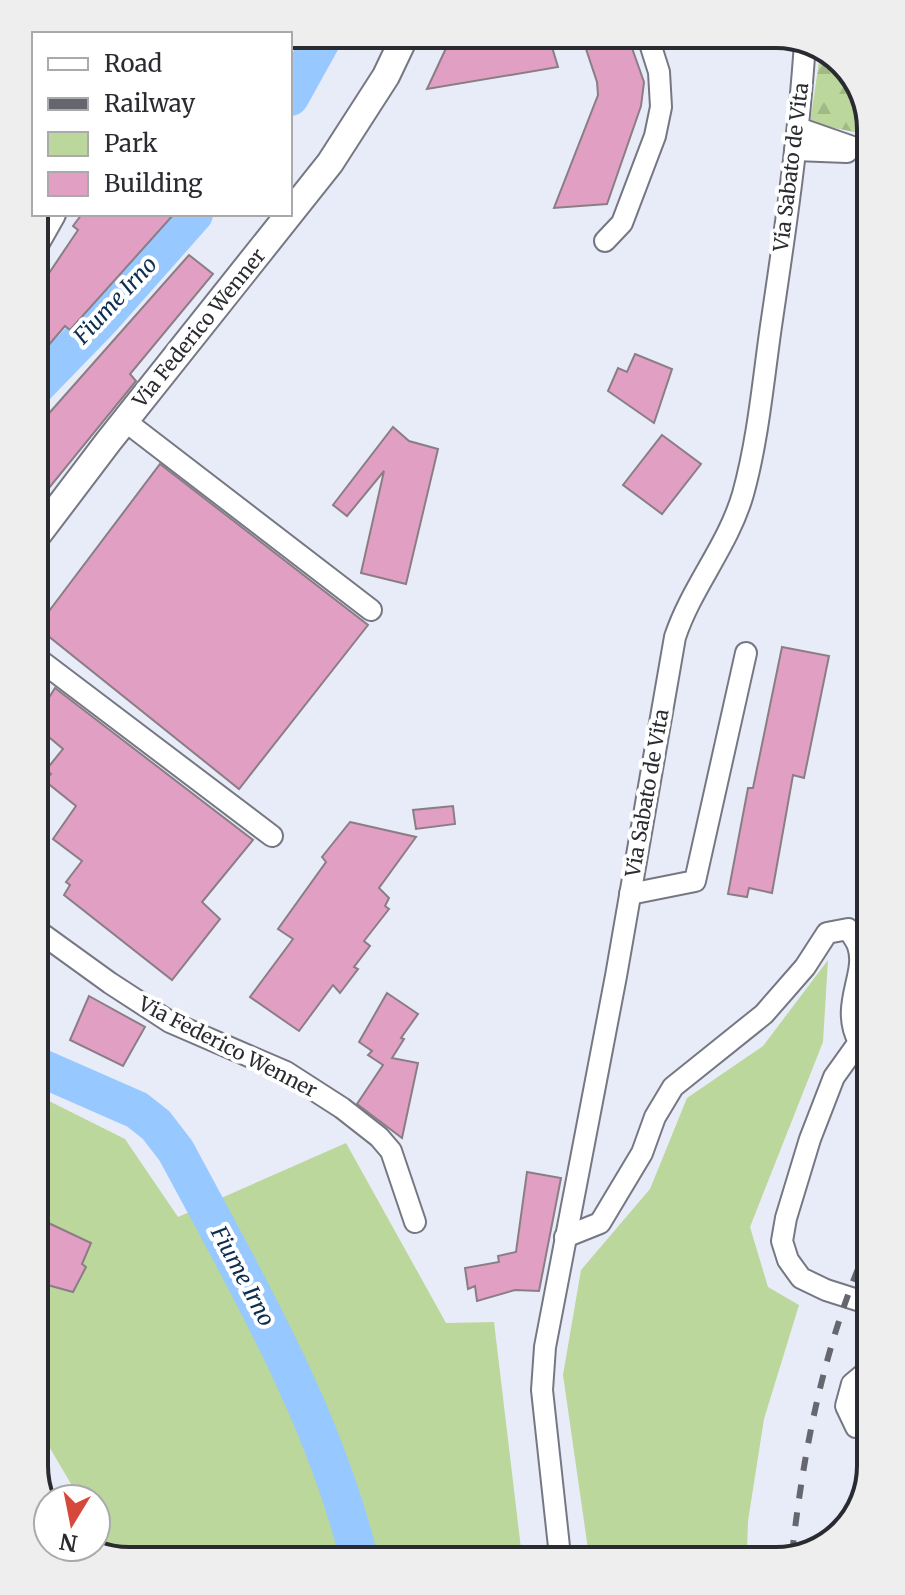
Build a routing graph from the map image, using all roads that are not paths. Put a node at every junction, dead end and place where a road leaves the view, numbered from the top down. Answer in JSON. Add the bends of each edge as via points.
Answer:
{"nodes":[{"id":1,"x":399,"y":48,"type":"edge"},
{"id":2,"x":651,"y":48,"type":"edge"},
{"id":3,"x":804,"y":53,"type":"edge"},
{"id":4,"x":798,"y":128,"type":"junction"},
{"id":5,"x":857,"y":149,"type":"edge"},
{"id":6,"x":795,"y":150,"type":"junction"},
{"id":7,"x":857,"y":152,"type":"edge"},
{"id":8,"x":296,"y":196,"type":"edge"},
{"id":9,"x":281,"y":216,"type":"edge"},
{"id":10,"x":605,"y":241,"type":"dead end"},
{"id":11,"x":125,"y":421,"type":"junction"},
{"id":12,"x":48,"y":521,"type":"edge"},
{"id":13,"x":371,"y":610,"type":"dead end"},
{"id":14,"x":746,"y":653,"type":"dead end"},
{"id":15,"x":48,"y":666,"type":"edge"},
{"id":16,"x":272,"y":836,"type":"dead end"},
{"id":17,"x":630,"y":894,"type":"junction"},
{"id":18,"x":48,"y":938,"type":"edge"},
{"id":19,"x":857,"y":944,"type":"edge"},
{"id":20,"x":857,"y":963,"type":"edge"},
{"id":21,"x":857,"y":1033,"type":"edge"},
{"id":22,"x":857,"y":1049,"type":"edge"},
{"id":23,"x":415,"y":1222,"type":"dead end"},
{"id":24,"x":565,"y":1237,"type":"junction"},
{"id":25,"x":857,"y":1300,"type":"edge"},
{"id":26,"x":857,"y":1380,"type":"edge"},
{"id":27,"x":857,"y":1427,"type":"edge"},
{"id":28,"x":559,"y":1547,"type":"edge"}],
"edges":[{"from":1,"to":8,"type":"main road","name":"Via Federico Wenner","via":[[359,119]]},
{"from":2,"to":10,"type":"street","via":[[661,107],[655,136],[622,223]]},
{"from":3,"to":4,"type":"street","name":"Via Sabato de Vita"},
{"from":4,"to":5,"type":"street"},
{"from":4,"to":6,"type":"street","name":"Via Sabato de Vita"},
{"from":6,"to":7,"type":"street"},
{"from":6,"to":17,"type":"street","name":"Via Sabato de Vita","via":[[743,493],[675,637]]},
{"from":9,"to":11,"type":"main road","name":"Via Federico Wenner"},
{"from":11,"to":12,"type":"main road","name":"Via Federico Wenner"},
{"from":11,"to":13,"type":"street"},
{"from":14,"to":17,"type":"street","via":[[695,881]]},
{"from":15,"to":16,"type":"street"},
{"from":17,"to":24,"type":"street","name":"Via Sabato de Vita"},
{"from":18,"to":23,"type":"street","name":"Via Federico Wenner","via":[[170,1022],[286,1072],[342,1108],[391,1151]]},
{"from":19,"to":24,"type":"street","via":[[848,929],[827,933],[764,1014],[673,1087],[600,1223]]},
{"from":20,"to":21,"type":"street","via":[[852,1028]]},
{"from":22,"to":25,"type":"street","via":[[834,1077],[782,1241],[801,1278]]},
{"from":24,"to":28,"type":"street","name":"Via Sabato de Vita","via":[[542,1370]]},
{"from":26,"to":27,"type":"street","via":[[846,1406]]}]}
